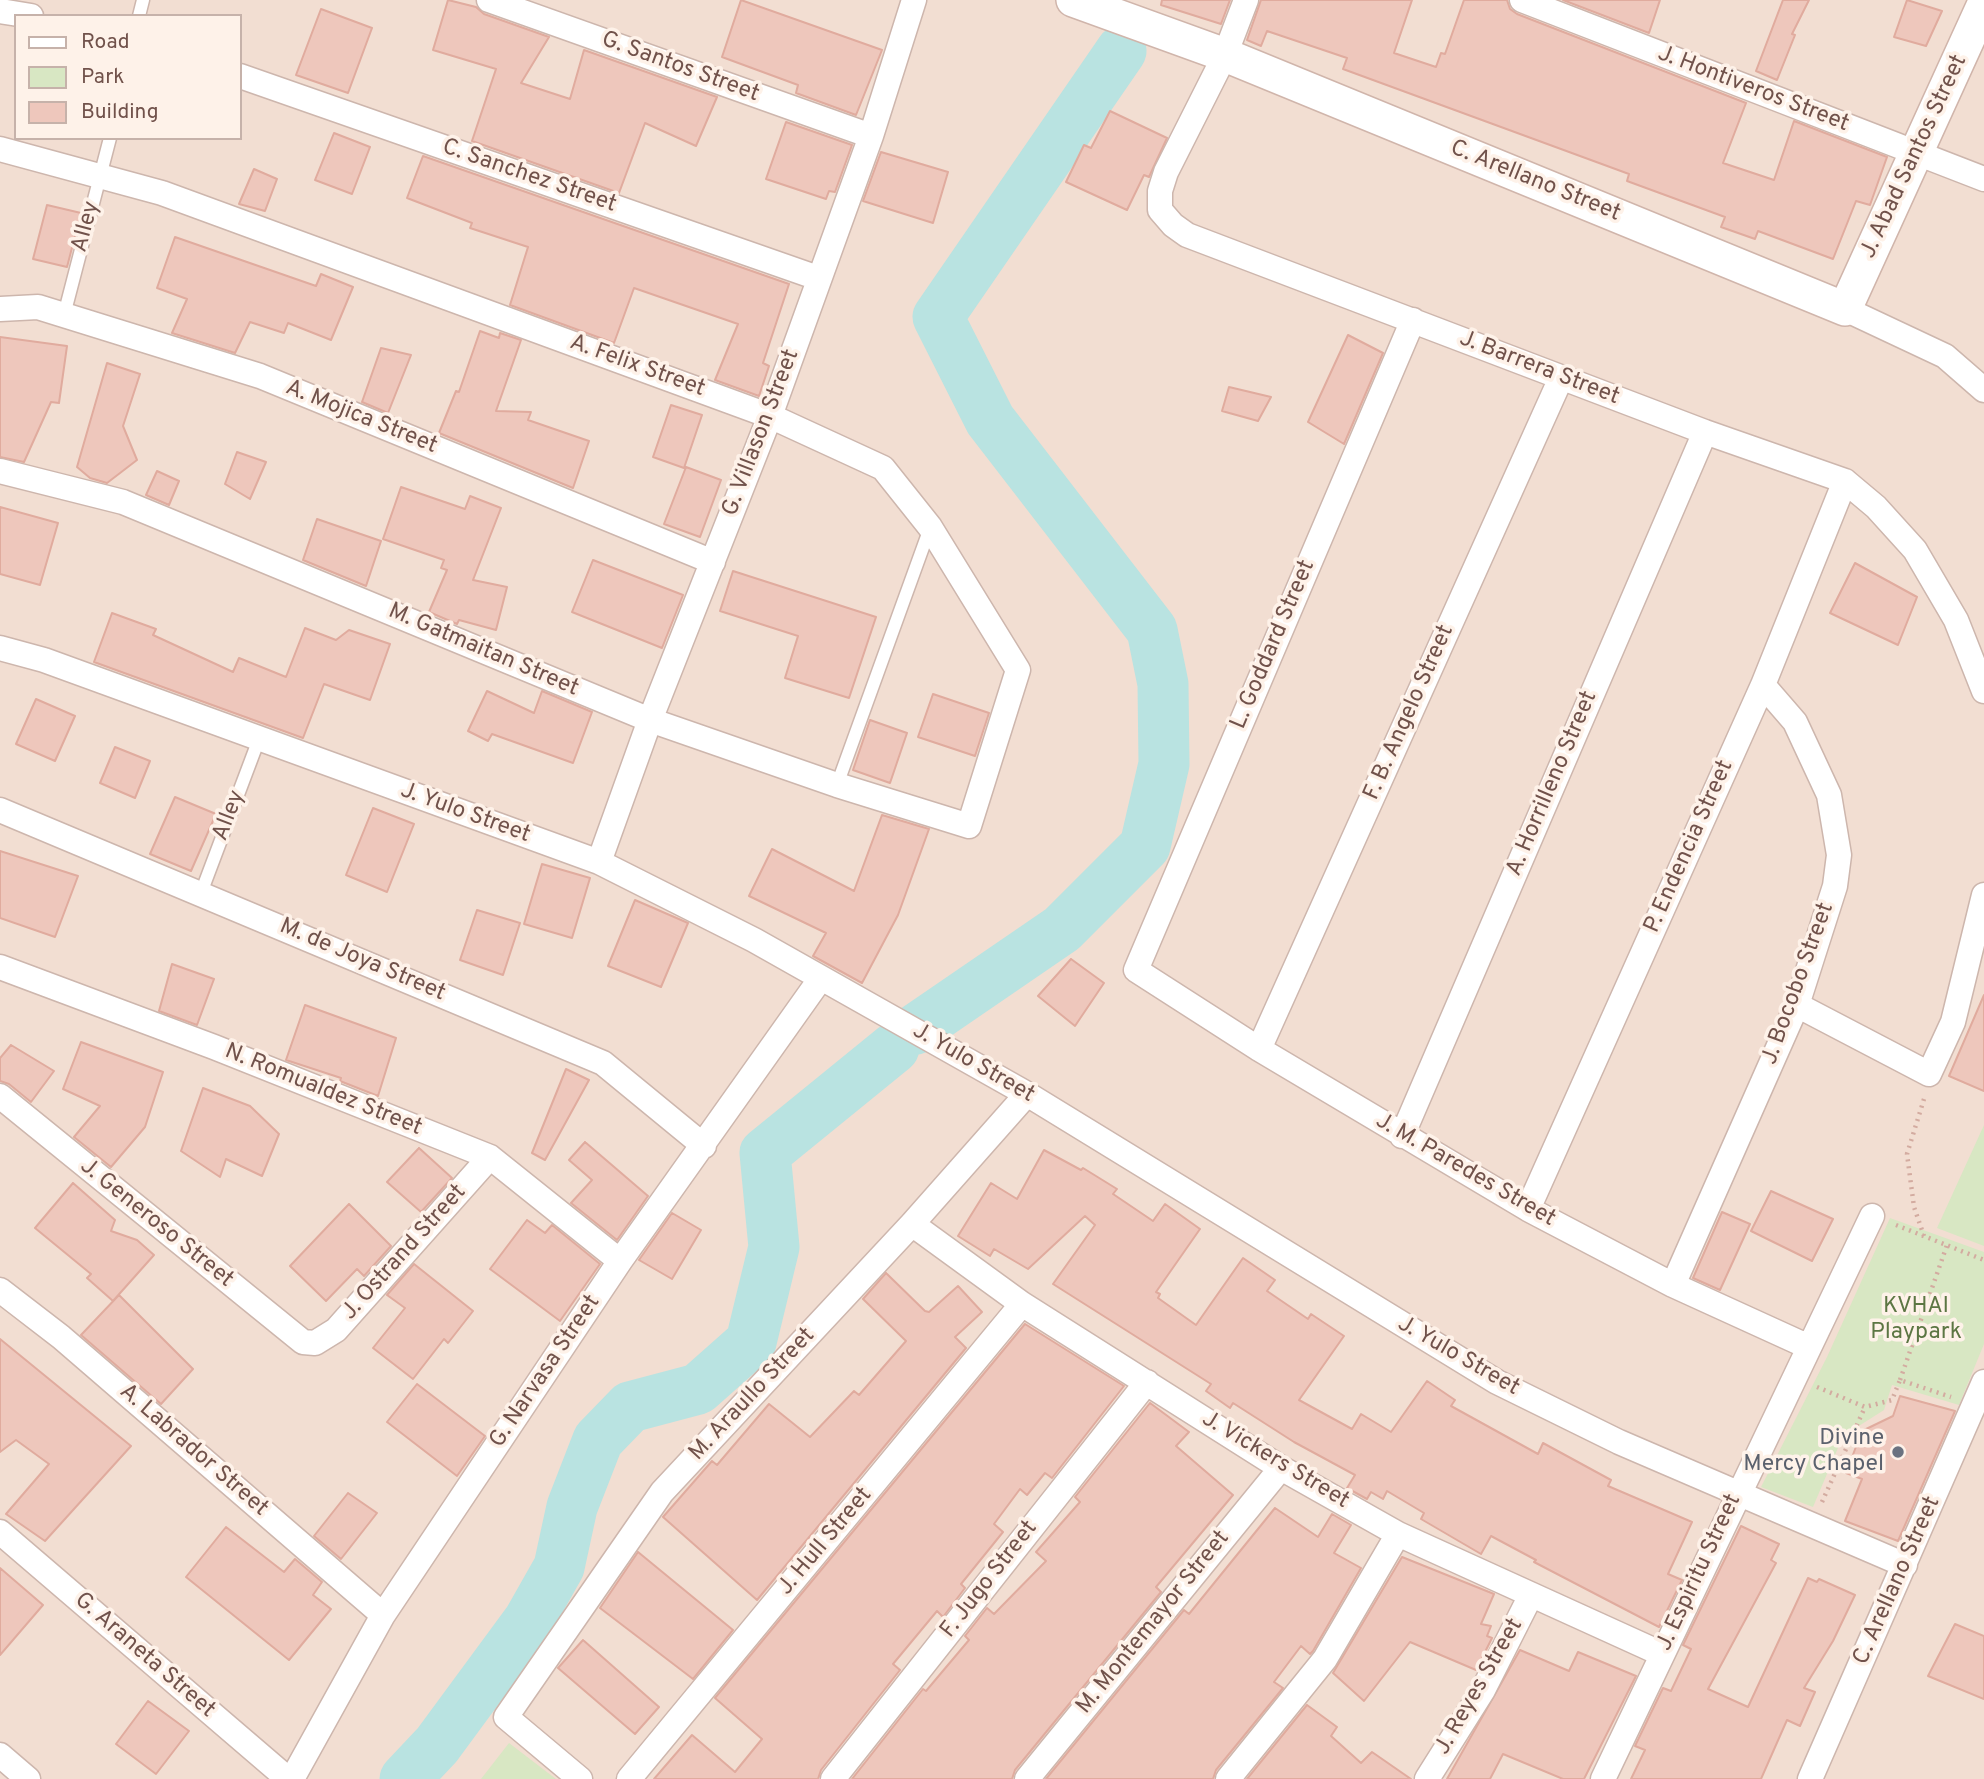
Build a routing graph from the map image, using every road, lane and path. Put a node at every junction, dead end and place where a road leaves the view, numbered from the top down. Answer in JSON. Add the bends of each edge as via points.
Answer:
{"nodes":[{"id":1,"x":489,"y":0,"type":"edge"},
{"id":2,"x":914,"y":0,"type":"edge"},
{"id":3,"x":1073,"y":0,"type":"edge"},
{"id":4,"x":1246,"y":0,"type":"edge"},
{"id":5,"x":1522,"y":0,"type":"edge"},
{"id":6,"x":1984,"y":5,"type":"edge"},
{"id":7,"x":0,"y":11,"type":"edge"},
{"id":8,"x":19,"y":14,"type":"edge"},
{"id":9,"x":1225,"y":55,"type":"junction"},
{"id":10,"x":242,"y":77,"type":"edge"},
{"id":11,"x":871,"y":136,"type":"junction"},
{"id":12,"x":110,"y":140,"type":"edge"},
{"id":13,"x":0,"y":149,"type":"edge"},
{"id":14,"x":1916,"y":153,"type":"junction"},
{"id":15,"x":101,"y":177,"type":"junction"},
{"id":16,"x":1984,"y":179,"type":"edge"},
{"id":17,"x":818,"y":278,"type":"junction"},
{"id":18,"x":0,"y":309,"type":"edge"},
{"id":19,"x":1845,"y":309,"type":"junction"},
{"id":20,"x":64,"y":315,"type":"junction"},
{"id":21,"x":1413,"y":320,"type":"junction"},
{"id":22,"x":1562,"y":378,"type":"junction"},
{"id":23,"x":1984,"y":390,"type":"edge"},
{"id":24,"x":770,"y":416,"type":"junction"},
{"id":25,"x":1704,"y":432,"type":"junction"},
{"id":26,"x":0,"y":471,"type":"edge"},
{"id":27,"x":1845,"y":481,"type":"junction"},
{"id":28,"x":930,"y":527,"type":"junction"},
{"id":29,"x":713,"y":562,"type":"junction"},
{"id":30,"x":0,"y":648,"type":"edge"},
{"id":31,"x":1763,"y":685,"type":"junction"},
{"id":32,"x":1984,"y":691,"type":"edge"},
{"id":33,"x":650,"y":720,"type":"junction"},
{"id":34,"x":259,"y":739,"type":"junction"},
{"id":35,"x":837,"y":785,"type":"junction"},
{"id":36,"x":0,"y":810,"type":"edge"},
{"id":37,"x":970,"y":826,"type":"joint"},
{"id":38,"x":599,"y":862,"type":"junction"},
{"id":39,"x":201,"y":893,"type":"junction"},
{"id":40,"x":1984,"y":895,"type":"edge"},
{"id":41,"x":0,"y":967,"type":"edge"},
{"id":42,"x":1136,"y":970,"type":"joint"},
{"id":43,"x":821,"y":978,"type":"junction"},
{"id":44,"x":1797,"y":1005,"type":"junction"},
{"id":45,"x":1259,"y":1049,"type":"junction"},
{"id":46,"x":1928,"y":1074,"type":"junction"},
{"id":47,"x":1027,"y":1094,"type":"junction"},
{"id":48,"x":0,"y":1096,"type":"edge"},
{"id":49,"x":1402,"y":1136,"type":"junction"},
{"id":50,"x":704,"y":1146,"type":"junction"},
{"id":51,"x":490,"y":1157,"type":"junction"},
{"id":52,"x":1528,"y":1209,"type":"junction"},
{"id":53,"x":1872,"y":1216,"type":"joint"},
{"id":54,"x":912,"y":1224,"type":"junction"},
{"id":55,"x":1924,"y":1236,"type":"junction"},
{"id":56,"x":1947,"y":1245,"type":"junction"},
{"id":57,"x":1984,"y":1260,"type":"edge"},
{"id":58,"x":620,"y":1261,"type":"junction"},
{"id":59,"x":1673,"y":1285,"type":"junction"},
{"id":60,"x":0,"y":1290,"type":"edge"},
{"id":61,"x":1022,"y":1304,"type":"junction"},
{"id":62,"x":315,"y":1343,"type":"joint"},
{"id":63,"x":1809,"y":1347,"type":"junction"},
{"id":64,"x":1794,"y":1377,"type":"junction"},
{"id":65,"x":1900,"y":1380,"type":"junction"},
{"id":66,"x":1147,"y":1382,"type":"junction"},
{"id":67,"x":1981,"y":1399,"type":"edge"},
{"id":68,"x":1865,"y":1408,"type":"junction"},
{"id":69,"x":1281,"y":1468,"type":"junction"},
{"id":70,"x":1737,"y":1492,"type":"junction"},
{"id":71,"x":1811,"y":1525,"type":"junction"},
{"id":72,"x":0,"y":1532,"type":"edge"},
{"id":73,"x":1398,"y":1534,"type":"junction"},
{"id":74,"x":1905,"y":1565,"type":"junction"},
{"id":75,"x":1531,"y":1595,"type":"junction"},
{"id":76,"x":383,"y":1615,"type":"junction"},
{"id":77,"x":1662,"y":1654,"type":"junction"},
{"id":78,"x":0,"y":1755,"type":"edge"},
{"id":79,"x":29,"y":1779,"type":"edge"},
{"id":80,"x":290,"y":1779,"type":"edge"},
{"id":81,"x":580,"y":1779,"type":"edge"},
{"id":82,"x":629,"y":1779,"type":"edge"},
{"id":83,"x":833,"y":1779,"type":"edge"},
{"id":84,"x":1027,"y":1779,"type":"edge"},
{"id":85,"x":1228,"y":1779,"type":"edge"},
{"id":86,"x":1427,"y":1779,"type":"edge"},
{"id":87,"x":1602,"y":1779,"type":"edge"},
{"id":88,"x":1810,"y":1779,"type":"edge"}],
"edges":[{"from":1,"to":11,"type":"street","name":"G. Santos Street"},
{"from":2,"to":11,"type":"street","name":"G. Villason Street"},
{"from":3,"to":9,"type":"street","name":"C. Arellano Street"},
{"from":4,"to":9,"type":"street"},
{"from":5,"to":14,"type":"street","name":"J. Hontiveros Street"},
{"from":6,"to":14,"type":"street","name":"J. Abad Santos Street"},
{"from":7,"to":8,"type":"street"},
{"from":9,"to":19,"type":"street","name":"C. Arellano Street"},
{"from":9,"to":21,"type":"street","name":"J. Barrera Street","via":[[1166,172],[1160,210],[1187,234]]},
{"from":10,"to":17,"type":"street","name":"C. Sanchez Street"},
{"from":11,"to":17,"type":"street","name":"G. Villason Street"},
{"from":12,"to":15,"type":"lane","name":"Alley"},
{"from":13,"to":15,"type":"street","name":"A. Felix Street"},
{"from":14,"to":16,"type":"street","name":"J. Hontiveros Street"},
{"from":14,"to":19,"type":"street","name":"J. Abad Santos Street"},
{"from":15,"to":20,"type":"lane","name":"Alley"},
{"from":15,"to":24,"type":"street","name":"A. Felix Street","via":[[162,193]]},
{"from":17,"to":24,"type":"street","name":"G. Villason Street"},
{"from":18,"to":20,"type":"street","name":"A. Mojica Street","via":[[38,307]]},
{"from":19,"to":23,"type":"street","name":"C. Arellano Street","via":[[1945,356]]},
{"from":20,"to":29,"type":"street","name":"A. Mojica Street","via":[[260,376]]},
{"from":21,"to":22,"type":"street","name":"J. Barrera Street"},
{"from":21,"to":42,"type":"street","name":"L. Goddard Street"},
{"from":22,"to":25,"type":"street","name":"J. Barrera Street"},
{"from":22,"to":45,"type":"street","name":"F. B. Angelo Street"},
{"from":24,"to":28,"type":"street","name":"A. Felix Street","via":[[883,468]]},
{"from":24,"to":29,"type":"street","name":"G. Villason Street"},
{"from":25,"to":27,"type":"street","name":"J. Barrera Street"},
{"from":25,"to":49,"type":"street","name":"A. Horrilleno Street"},
{"from":26,"to":33,"type":"street","name":"M. Gatmaitan Street","via":[[123,502]]},
{"from":27,"to":31,"type":"street","name":"P. Endencia Street"},
{"from":27,"to":32,"type":"street","name":"J. Barrera Street","via":[[1915,550],[1956,620]]},
{"from":28,"to":35,"type":"lane"},
{"from":28,"to":37,"type":"street","name":"A. Felix Street","via":[[1018,670]]},
{"from":29,"to":33,"type":"street","name":"G. Villason Street"},
{"from":30,"to":34,"type":"street","name":"J. Yulo Street"},
{"from":31,"to":44,"type":"street","name":"J. Bocobo Street","via":[[1794,722],[1829,795],[1836,825],[1835,887]]},
{"from":31,"to":52,"type":"street","name":"P. Endencia Street"},
{"from":33,"to":35,"type":"street","name":"M. Gatmaitan Street"},
{"from":33,"to":38,"type":"street","name":"G. Villason Street"},
{"from":34,"to":38,"type":"street","name":"J. Yulo Street"},
{"from":34,"to":39,"type":"lane","name":"Alley"},
{"from":35,"to":37,"type":"street","name":"M. Gatmaitan Street"},
{"from":36,"to":39,"type":"street","name":"M. de Joya Street"},
{"from":38,"to":43,"type":"street","name":"J. Yulo Street"},
{"from":39,"to":50,"type":"street","name":"M. de Joya Street","via":[[603,1063]]},
{"from":40,"to":46,"type":"street","via":[[1953,1022]]},
{"from":41,"to":51,"type":"street","name":"N. Romualdez Street"},
{"from":42,"to":45,"type":"street","name":"J. M. Paredes Street"},
{"from":43,"to":47,"type":"street","name":"J. Yulo Street"},
{"from":43,"to":50,"type":"street","name":"G. Narvasa Street"},
{"from":44,"to":46,"type":"street"},
{"from":44,"to":59,"type":"street","name":"J. Bocobo Street"},
{"from":45,"to":49,"type":"street","name":"J. M. Paredes Street"},
{"from":46,"to":55,"type":"path","via":[[1907,1154],[1909,1183]]},
{"from":47,"to":54,"type":"street","name":"M. Araullo Street"},
{"from":47,"to":70,"type":"street","name":"J. Yulo Street","via":[[1497,1382],[1619,1442]]},
{"from":48,"to":62,"type":"street","name":"J. Generoso Street","via":[[293,1336]]},
{"from":49,"to":52,"type":"street","name":"J. M. Paredes Street"},
{"from":50,"to":58,"type":"street","name":"G. Narvasa Street"},
{"from":51,"to":58,"type":"street","name":"N. Romualdez Street"},
{"from":51,"to":62,"type":"street","name":"J. Ostrand Street","via":[[336,1331]]},
{"from":52,"to":59,"type":"street","name":"J. M. Paredes Street"},
{"from":53,"to":55,"type":"path"},
{"from":53,"to":63,"type":"street","name":"J. Espiritu Street"},
{"from":54,"to":61,"type":"street","name":"J. Vickers Street"},
{"from":54,"to":81,"type":"street","name":"M. Araullo Street","via":[[662,1492],[506,1717]]},
{"from":55,"to":56,"type":"path"},
{"from":56,"to":57,"type":"path"},
{"from":56,"to":65,"type":"path"},
{"from":58,"to":76,"type":"street","name":"G. Narvasa Street"},
{"from":59,"to":63,"type":"street","name":"J. M. Paredes Street"},
{"from":60,"to":76,"type":"street","name":"A. Labrador Street","via":[[61,1337]]},
{"from":61,"to":66,"type":"street","name":"J. Vickers Street"},
{"from":61,"to":82,"type":"street","name":"J. Hull Street"},
{"from":63,"to":64,"type":"street","name":"J. Espiritu Street"},
{"from":64,"to":68,"type":"path"},
{"from":64,"to":70,"type":"street","name":"J. Espiritu Street"},
{"from":65,"to":67,"type":"path"},
{"from":65,"to":68,"type":"path","via":[[1892,1400]]},
{"from":66,"to":69,"type":"street","name":"J. Vickers Street"},
{"from":66,"to":83,"type":"street","name":"F. Jugo Street"},
{"from":67,"to":74,"type":"street","name":"C. Arellano Street"},
{"from":68,"to":71,"type":"path"},
{"from":69,"to":73,"type":"street","name":"J. Vickers Street"},
{"from":69,"to":84,"type":"street","name":"M. Montemayor Street"},
{"from":70,"to":71,"type":"street","name":"J. Yulo Street"},
{"from":70,"to":77,"type":"street","name":"J. Espiritu Street"},
{"from":71,"to":74,"type":"street","name":"J. Yulo Street"},
{"from":72,"to":80,"type":"street","name":"G. Araneta Street"},
{"from":73,"to":75,"type":"street","name":"J. Vickers Street"},
{"from":73,"to":85,"type":"street","via":[[1325,1659]]},
{"from":74,"to":88,"type":"street","name":"C. Arellano Street"},
{"from":75,"to":77,"type":"street","name":"J. Vickers Street"},
{"from":75,"to":86,"type":"street","name":"J. Reyes Street","via":[[1483,1690]]},
{"from":76,"to":80,"type":"street","name":"G. Narvasa Street"},
{"from":77,"to":87,"type":"street","name":"J. Espiritu Street"},
{"from":78,"to":79,"type":"street"}]}
